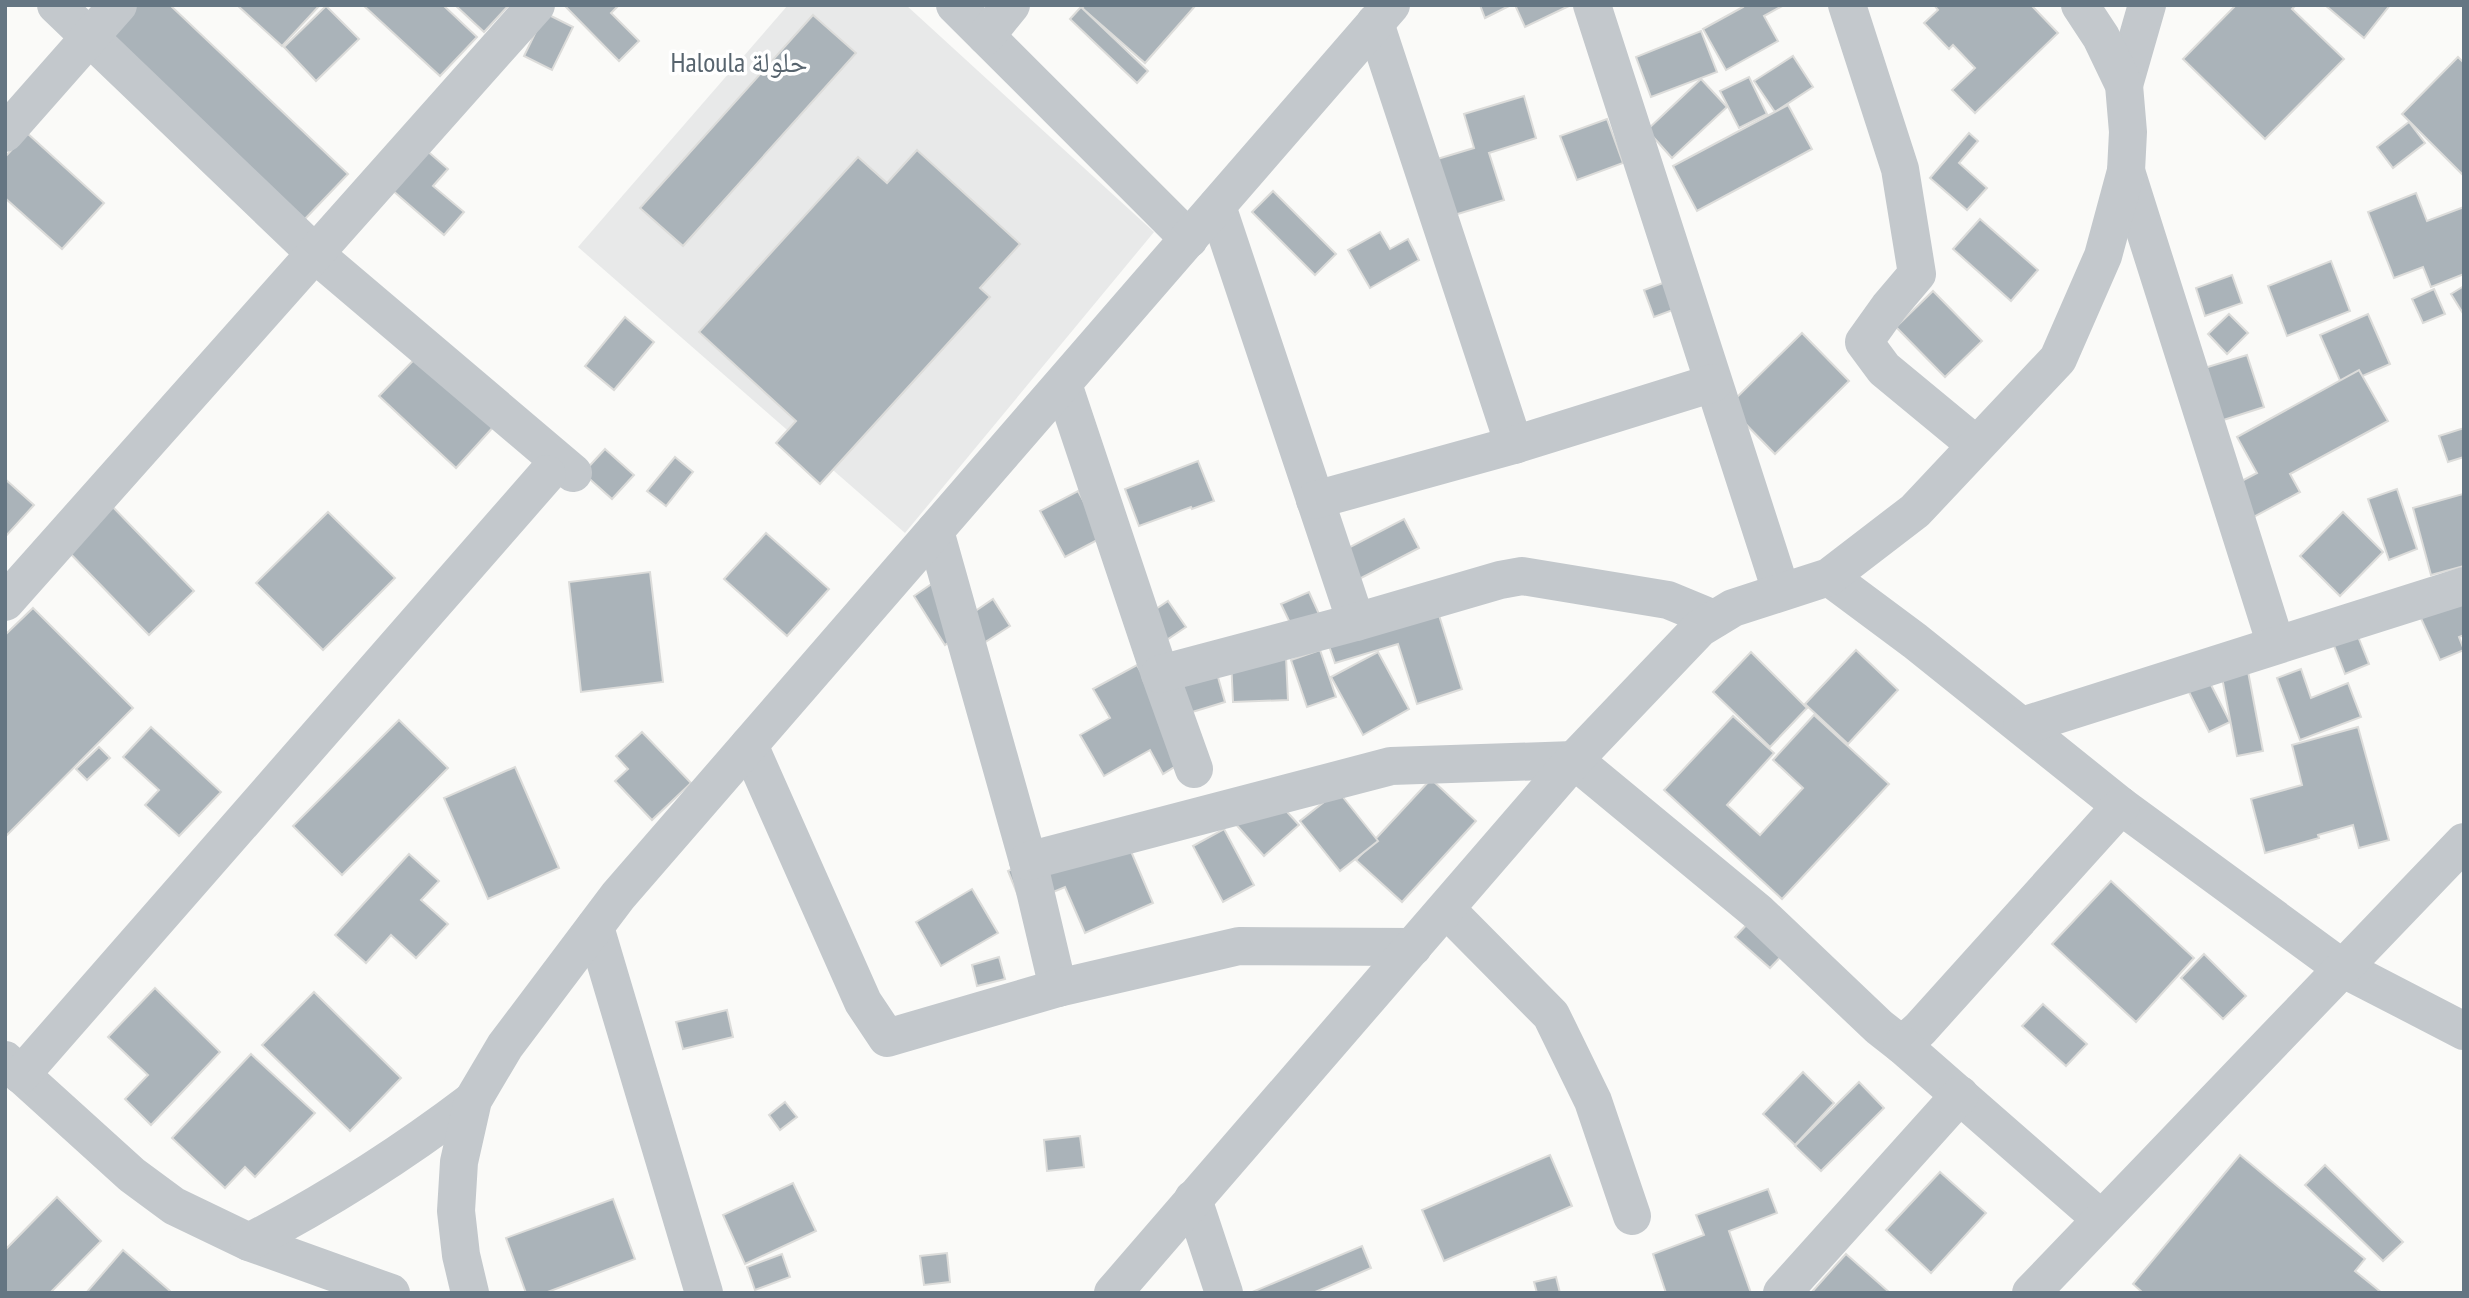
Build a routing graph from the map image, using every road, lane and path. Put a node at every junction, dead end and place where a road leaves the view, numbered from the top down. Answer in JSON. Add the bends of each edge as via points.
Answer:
{"nodes":[{"id":1,"x":56,"y":5,"type":"edge"},
{"id":2,"x":118,"y":5,"type":"edge"},
{"id":3,"x":536,"y":5,"type":"edge"},
{"id":4,"x":955,"y":5,"type":"edge"},
{"id":5,"x":1011,"y":5,"type":"edge"},
{"id":6,"x":1592,"y":5,"type":"edge"},
{"id":7,"x":1847,"y":5,"type":"edge"},
{"id":8,"x":2080,"y":5,"type":"edge"},
{"id":9,"x":2147,"y":5,"type":"edge"},
{"id":10,"x":1383,"y":14,"type":"edge"},
{"id":11,"x":91,"y":36,"type":"junction"},
{"id":12,"x":986,"y":36,"type":"junction"},
{"id":13,"x":2124,"y":85,"type":"junction"},
{"id":14,"x":5,"y":132,"type":"edge"},
{"id":15,"x":2126,"y":171,"type":"junction"},
{"id":16,"x":1217,"y":206,"type":"junction"},
{"id":17,"x":1189,"y":239,"type":"junction"},
{"id":18,"x":315,"y":253,"type":"junction"},
{"id":19,"x":1713,"y":383,"type":"junction"},
{"id":20,"x":1063,"y":384,"type":"junction"},
{"id":21,"x":1514,"y":445,"type":"junction"},
{"id":22,"x":1976,"y":445,"type":"junction"},
{"id":23,"x":1315,"y":499,"type":"junction"},
{"id":24,"x":935,"y":531,"type":"junction"},
{"id":25,"x":1829,"y":577,"type":"junction"},
{"id":26,"x":2464,"y":586,"type":"edge"},
{"id":27,"x":1781,"y":591,"type":"junction"},
{"id":28,"x":5,"y":602,"type":"edge"},
{"id":29,"x":1714,"y":619,"type":"junction"},
{"id":30,"x":1356,"y":622,"type":"junction"},
{"id":31,"x":2276,"y":645,"type":"junction"},
{"id":32,"x":1160,"y":674,"type":"junction"},
{"id":33,"x":2022,"y":726,"type":"junction"},
{"id":34,"x":749,"y":745,"type":"junction"},
{"id":35,"x":1574,"y":760,"type":"junction"},
{"id":36,"x":1194,"y":769,"type":"dead end"},
{"id":37,"x":2121,"y":806,"type":"junction"},
{"id":38,"x":2464,"y":842,"type":"edge"},
{"id":39,"x":1028,"y":861,"type":"junction"},
{"id":40,"x":1446,"y":909,"type":"junction"},
{"id":41,"x":595,"y":927,"type":"junction"},
{"id":42,"x":1413,"y":947,"type":"junction"},
{"id":43,"x":2342,"y":968,"type":"junction"},
{"id":44,"x":1058,"y":988,"type":"junction"},
{"id":45,"x":2464,"y":1031,"type":"edge"},
{"id":46,"x":1902,"y":1045,"type":"junction"},
{"id":47,"x":13,"y":1067,"type":"edge"},
{"id":48,"x":1960,"y":1095,"type":"junction"},
{"id":49,"x":472,"y":1100,"type":"junction"},
{"id":50,"x":1193,"y":1199,"type":"junction"},
{"id":51,"x":1632,"y":1216,"type":"dead end"},
{"id":52,"x":2101,"y":1219,"type":"junction"},
{"id":53,"x":249,"y":1242,"type":"junction"},
{"id":54,"x":391,"y":1293,"type":"edge"},
{"id":55,"x":470,"y":1293,"type":"edge"},
{"id":56,"x":704,"y":1293,"type":"edge"},
{"id":57,"x":1113,"y":1293,"type":"edge"},
{"id":58,"x":1224,"y":1293,"type":"edge"},
{"id":59,"x":1782,"y":1293,"type":"edge"},
{"id":60,"x":2031,"y":1293,"type":"edge"}],
"edges":[{"from":1,"to":11,"type":"street"},
{"from":2,"to":11,"type":"street"},
{"from":3,"to":18,"type":"street"},
{"from":4,"to":12,"type":"street"},
{"from":5,"to":12,"type":"street"},
{"from":6,"to":19,"type":"street"},
{"from":7,"to":22,"type":"street","via":[[1900,169],[1917,274],[1864,342],[1884,369]]},
{"from":8,"to":13,"type":"street"},
{"from":9,"to":13,"type":"street"},
{"from":10,"to":16,"type":"street"},
{"from":10,"to":21,"type":"street"},
{"from":11,"to":14,"type":"street"},
{"from":11,"to":18,"type":"street"},
{"from":12,"to":17,"type":"street"},
{"from":13,"to":15,"type":"street"},
{"from":15,"to":22,"type":"street","via":[[2103,256],[2058,359]]},
{"from":15,"to":31,"type":"street"},
{"from":16,"to":17,"type":"street"},
{"from":16,"to":23,"type":"street"},
{"from":17,"to":20,"type":"street"},
{"from":18,"to":28,"type":"street"},
{"from":18,"to":47,"type":"street","via":[[560,473]]},
{"from":19,"to":21,"type":"street"},
{"from":19,"to":27,"type":"street"},
{"from":20,"to":24,"type":"street"},
{"from":20,"to":32,"type":"street"},
{"from":21,"to":23,"type":"street"},
{"from":22,"to":25,"type":"street","via":[[1915,510]]},
{"from":23,"to":30,"type":"street"},
{"from":24,"to":34,"type":"street"},
{"from":24,"to":39,"type":"street"},
{"from":25,"to":27,"type":"street"},
{"from":25,"to":33,"type":"street"},
{"from":26,"to":31,"type":"street"},
{"from":27,"to":29,"type":"street"},
{"from":29,"to":30,"type":"street","via":[[1668,600],[1522,576]]},
{"from":29,"to":35,"type":"street","via":[[1700,628]]},
{"from":30,"to":32,"type":"street"},
{"from":31,"to":33,"type":"street"},
{"from":32,"to":36,"type":"street"},
{"from":33,"to":37,"type":"street"},
{"from":34,"to":41,"type":"street"},
{"from":34,"to":44,"type":"street","via":[[863,1002],[887,1038]]},
{"from":35,"to":39,"type":"street","via":[[1391,766]]},
{"from":35,"to":40,"type":"street"},
{"from":35,"to":46,"type":"street","via":[[1759,913]]},
{"from":37,"to":43,"type":"street"},
{"from":37,"to":46,"type":"street"},
{"from":38,"to":43,"type":"street"},
{"from":39,"to":44,"type":"street"},
{"from":40,"to":42,"type":"street"},
{"from":40,"to":51,"type":"street","via":[[1551,1015],[1593,1101]]},
{"from":41,"to":49,"type":"street","via":[[505,1046]]},
{"from":41,"to":56,"type":"street"},
{"from":42,"to":44,"type":"street","via":[[1239,946]]},
{"from":42,"to":50,"type":"street"},
{"from":43,"to":45,"type":"street"},
{"from":43,"to":52,"type":"street"},
{"from":46,"to":48,"type":"street"},
{"from":47,"to":53,"type":"street","via":[[163,1198]]},
{"from":48,"to":52,"type":"street"},
{"from":48,"to":59,"type":"street"},
{"from":49,"to":53,"type":"street","via":[[387,1163]]},
{"from":49,"to":55,"type":"street","via":[[459,1162],[456,1211]]},
{"from":50,"to":57,"type":"street"},
{"from":50,"to":58,"type":"street"},
{"from":52,"to":60,"type":"street"},
{"from":53,"to":54,"type":"street"}]}
